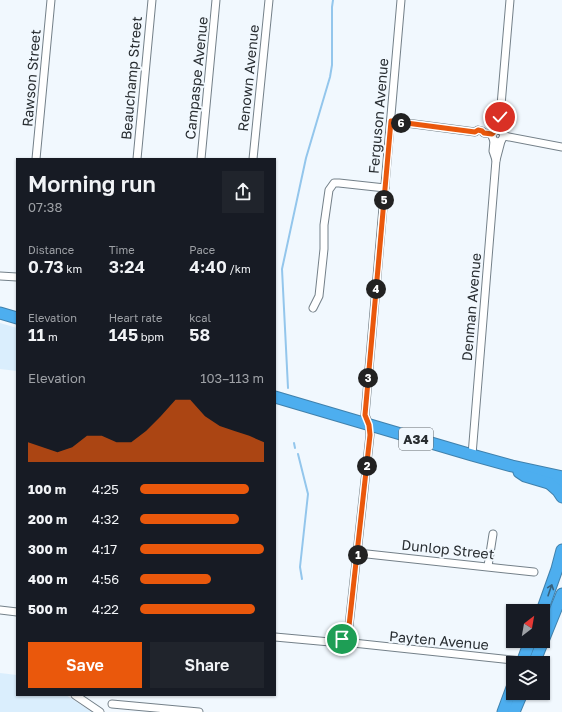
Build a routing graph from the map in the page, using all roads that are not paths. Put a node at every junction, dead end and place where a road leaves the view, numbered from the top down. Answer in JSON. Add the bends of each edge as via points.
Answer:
{"nodes":[{"id":1,"x":51,"y":0,"type":"edge"},
{"id":2,"x":152,"y":0,"type":"edge"},
{"id":3,"x":216,"y":0,"type":"edge"},
{"id":4,"x":269,"y":0,"type":"edge"},
{"id":5,"x":401,"y":0,"type":"edge"},
{"id":6,"x":510,"y":0,"type":"edge"},
{"id":7,"x":391,"y":121,"type":"junction"},
{"id":8,"x":498,"y":135,"type":"junction"},
{"id":9,"x":562,"y":147,"type":"edge"},
{"id":10,"x":36,"y":158,"type":"edge"},
{"id":11,"x":137,"y":158,"type":"edge"},
{"id":12,"x":201,"y":158,"type":"edge"},
{"id":13,"x":253,"y":158,"type":"edge"},
{"id":14,"x":385,"y":188,"type":"junction"},
{"id":15,"x":0,"y":276,"type":"edge"},
{"id":16,"x":16,"y":277,"type":"edge"},
{"id":17,"x":313,"y":308,"type":"dead end"},
{"id":18,"x":0,"y":313,"type":"edge"},
{"id":19,"x":16,"y":318,"type":"edge"},
{"id":20,"x":276,"y":397,"type":"edge"},
{"id":21,"x":369,"y":425,"type":"junction"},
{"id":22,"x":472,"y":455,"type":"junction"},
{"id":23,"x":512,"y":466,"type":"junction"},
{"id":24,"x":562,"y":468,"type":"edge"},
{"id":25,"x":562,"y":477,"type":"edge"},
{"id":26,"x":548,"y":482,"type":"junction"},
{"id":27,"x":562,"y":487,"type":"edge"},
{"id":28,"x":562,"y":497,"type":"edge"},
{"id":29,"x":493,"y":534,"type":"dead end"},
{"id":30,"x":562,"y":550,"type":"edge"},
{"id":31,"x":358,"y":553,"type":"junction"},
{"id":32,"x":488,"y":566,"type":"junction"},
{"id":33,"x":534,"y":572,"type":"dead end"},
{"id":34,"x":562,"y":594,"type":"edge"},
{"id":35,"x":544,"y":604,"type":"edge"},
{"id":36,"x":0,"y":610,"type":"edge"},
{"id":37,"x":16,"y":612,"type":"edge"},
{"id":38,"x":348,"y":635,"type":"junction"},
{"id":39,"x":276,"y":637,"type":"edge"},
{"id":40,"x":342,"y":642,"type":"junction"},
{"id":41,"x":353,"y":644,"type":"junction"},
{"id":42,"x":537,"y":656,"type":"edge"},
{"id":43,"x":506,"y":660,"type":"edge"},
{"id":44,"x":77,"y":696,"type":"edge"},
{"id":45,"x":507,"y":700,"type":"edge"},
{"id":46,"x":519,"y":700,"type":"edge"},
{"id":47,"x":112,"y":704,"type":"dead end"},
{"id":48,"x":100,"y":712,"type":"edge"},
{"id":49,"x":199,"y":712,"type":"edge"},
{"id":50,"x":503,"y":712,"type":"edge"},
{"id":51,"x":514,"y":712,"type":"edge"}],
"edges":[{"from":1,"to":10,"type":"street","name":"Rawson Street"},
{"from":2,"to":11,"type":"street","name":"Beauchamp Street"},
{"from":3,"to":12,"type":"street","name":"Campaspe Avenue"},
{"from":4,"to":13,"type":"street","name":"Renown Avenue"},
{"from":5,"to":7,"type":"street","name":"Ferguson Avenue"},
{"from":6,"to":8,"type":"street","name":"Denman Avenue","via":[[500,117],[502,122]]},
{"from":7,"to":8,"type":"street","via":[[475,132],[478,130]]},
{"from":7,"to":14,"type":"street","name":"Ferguson Avenue"},
{"from":8,"to":9,"type":"street"},
{"from":8,"to":22,"type":"street","name":"Denman Avenue"},
{"from":14,"to":17,"type":"street","via":[[334,183],[329,190],[319,296]]},
{"from":14,"to":21,"type":"street","name":"Ferguson Avenue","via":[[365,415]]},
{"from":15,"to":16,"type":"street"},
{"from":18,"to":19,"type":"highway"},
{"from":20,"to":21,"type":"highway","number":"A34"},
{"from":21,"to":22,"type":"highway","number":"A34"},
{"from":21,"to":31,"type":"street","name":"Ferguson Avenue"},
{"from":22,"to":23,"type":"highway","number":"A34"},
{"from":23,"to":24,"type":"highway"},
{"from":23,"to":25,"type":"highway","number":"A34"},
{"from":23,"to":26,"type":"highway","number":"A34","via":[[525,476]]},
{"from":26,"to":27,"type":"highway","number":"A34"},
{"from":26,"to":28,"type":"highway"},
{"from":29,"to":32,"type":"street"},
{"from":35,"to":30,"type":"highway","one_way":true},
{"from":31,"to":32,"type":"street","name":"Dunlop Street"},
{"from":31,"to":38,"type":"street","name":"Ferguson Avenue"},
{"from":32,"to":33,"type":"street","name":"Dunlop Street"},
{"from":34,"to":42,"type":"highway"},
{"from":36,"to":37,"type":"street"},
{"from":38,"to":40,"type":"street","via":[[343,637]]},
{"from":38,"to":41,"type":"street","via":[[353,638]]},
{"from":39,"to":40,"type":"street"},
{"from":40,"to":41,"type":"street","via":[[348,646]]},
{"from":41,"to":43,"type":"street","name":"Payten Avenue"},
{"from":44,"to":48,"type":"street"},
{"from":45,"to":50,"type":"highway"},
{"from":46,"to":51,"type":"highway"},
{"from":47,"to":49,"type":"street"}]}
